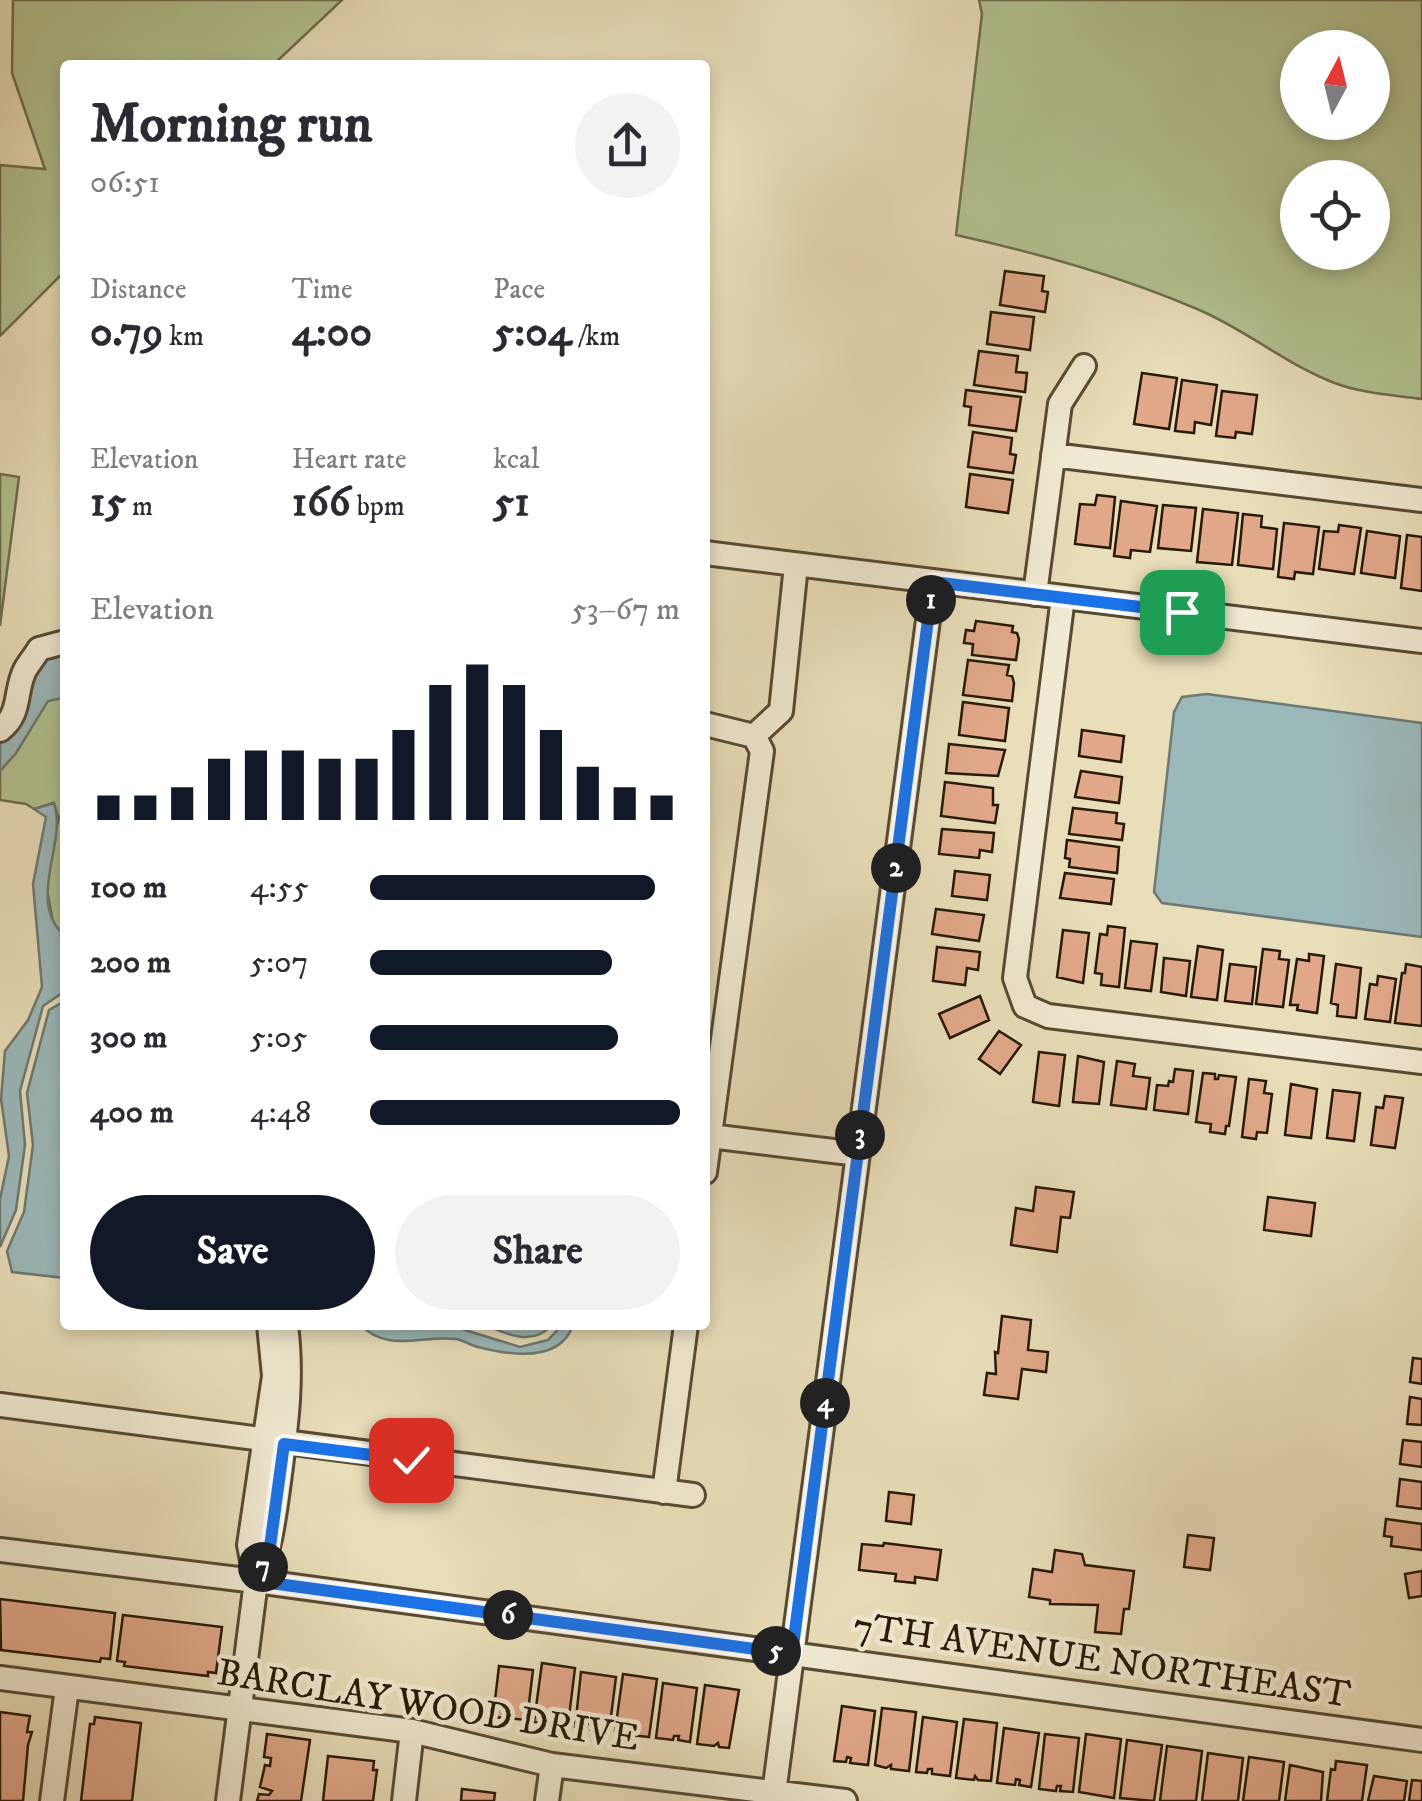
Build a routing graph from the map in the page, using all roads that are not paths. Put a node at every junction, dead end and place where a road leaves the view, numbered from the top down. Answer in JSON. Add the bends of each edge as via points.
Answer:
{"nodes":[{"id":1,"x":1084,"y":366,"type":"dead end"},
{"id":2,"x":1054,"y":455,"type":"junction"},
{"id":3,"x":1422,"y":500,"type":"edge"},
{"id":4,"x":710,"y":554,"type":"edge"},
{"id":5,"x":796,"y":565,"type":"junction"},
{"id":6,"x":933,"y":582,"type":"junction"},
{"id":7,"x":1035,"y":594,"type":"junction"},
{"id":8,"x":1062,"y":597,"type":"junction"},
{"id":9,"x":1422,"y":642,"type":"edge"},
{"id":10,"x":60,"y":643,"type":"edge"},
{"id":11,"x":710,"y":725,"type":"edge"},
{"id":12,"x":0,"y":730,"type":"edge"},
{"id":13,"x":754,"y":736,"type":"junction"},
{"id":14,"x":1422,"y":1062,"type":"edge"},
{"id":15,"x":710,"y":1136,"type":"joint"},
{"id":16,"x":858,"y":1154,"type":"junction"},
{"id":17,"x":269,"y":1330,"type":"edge"},
{"id":18,"x":286,"y":1330,"type":"edge"},
{"id":19,"x":685,"y":1330,"type":"edge"},
{"id":20,"x":0,"y":1405,"type":"edge"},
{"id":21,"x":274,"y":1442,"type":"junction"},
{"id":22,"x":664,"y":1492,"type":"junction"},
{"id":23,"x":692,"y":1496,"type":"dead end"},
{"id":24,"x":0,"y":1550,"type":"edge"},
{"id":25,"x":256,"y":1581,"type":"junction"},
{"id":26,"x":792,"y":1654,"type":"junction"},
{"id":27,"x":0,"y":1678,"type":"edge"},
{"id":28,"x":66,"y":1688,"type":"junction"},
{"id":29,"x":240,"y":1710,"type":"junction"},
{"id":30,"x":412,"y":1732,"type":"junction"},
{"id":31,"x":1422,"y":1740,"type":"edge"},
{"id":32,"x":552,"y":1765,"type":"junction"},
{"id":33,"x":773,"y":1796,"type":"edge"},
{"id":34,"x":52,"y":1801,"type":"edge"},
{"id":35,"x":228,"y":1801,"type":"edge"},
{"id":36,"x":404,"y":1801,"type":"edge"},
{"id":37,"x":547,"y":1801,"type":"edge"},
{"id":38,"x":845,"y":1801,"type":"edge"}],
"edges":[{"from":1,"to":2,"type":"street","via":[[1060,404]]},
{"from":2,"to":3,"type":"street"},
{"from":2,"to":7,"type":"street"},
{"from":4,"to":5,"type":"street"},
{"from":5,"to":6,"type":"street"},
{"from":5,"to":13,"type":"street","via":[[780,711]]},
{"from":6,"to":7,"type":"street"},
{"from":6,"to":16,"type":"street"},
{"from":7,"to":8,"type":"street"},
{"from":8,"to":9,"type":"street"},
{"from":8,"to":14,"type":"street","via":[[1015,978],[1025,1006],[1048,1016]]},
{"from":10,"to":12,"type":"street","via":[[39,649],[24,672],[17,709]]},
{"from":11,"to":13,"type":"street"},
{"from":13,"to":15,"type":"street","via":[[762,751]]},
{"from":15,"to":16,"type":"street"},
{"from":16,"to":26,"type":"street"},
{"from":17,"to":21,"type":"street"},
{"from":18,"to":21,"type":"street","via":[[291,1380]]},
{"from":19,"to":22,"type":"street"},
{"from":20,"to":21,"type":"street"},
{"from":21,"to":22,"type":"street"},
{"from":21,"to":25,"type":"street","via":[[249,1545]]},
{"from":22,"to":23,"type":"street"},
{"from":24,"to":25,"type":"street","name":"7TH AVENUE NORTHEAST"},
{"from":25,"to":26,"type":"street","name":"7TH AVENUE NORTHEAST"},
{"from":25,"to":29,"type":"street"},
{"from":26,"to":31,"type":"street","name":"7TH AVENUE NORTHEAST"},
{"from":26,"to":33,"type":"street"},
{"from":27,"to":28,"type":"street","name":"BARCLAY WOOD DRIVE"},
{"from":28,"to":29,"type":"street","name":"BARCLAY WOOD DRIVE"},
{"from":28,"to":34,"type":"street"},
{"from":29,"to":30,"type":"street","name":"BARCLAY WOOD DRIVE"},
{"from":29,"to":35,"type":"street"},
{"from":30,"to":32,"type":"street","name":"BARCLAY WOOD DRIVE"},
{"from":30,"to":36,"type":"street"},
{"from":32,"to":33,"type":"street","name":"BARCLAY WOOD DRIVE"},
{"from":32,"to":37,"type":"street"},
{"from":33,"to":38,"type":"street","name":"BARCLAY WOOD DRIVE"}]}
